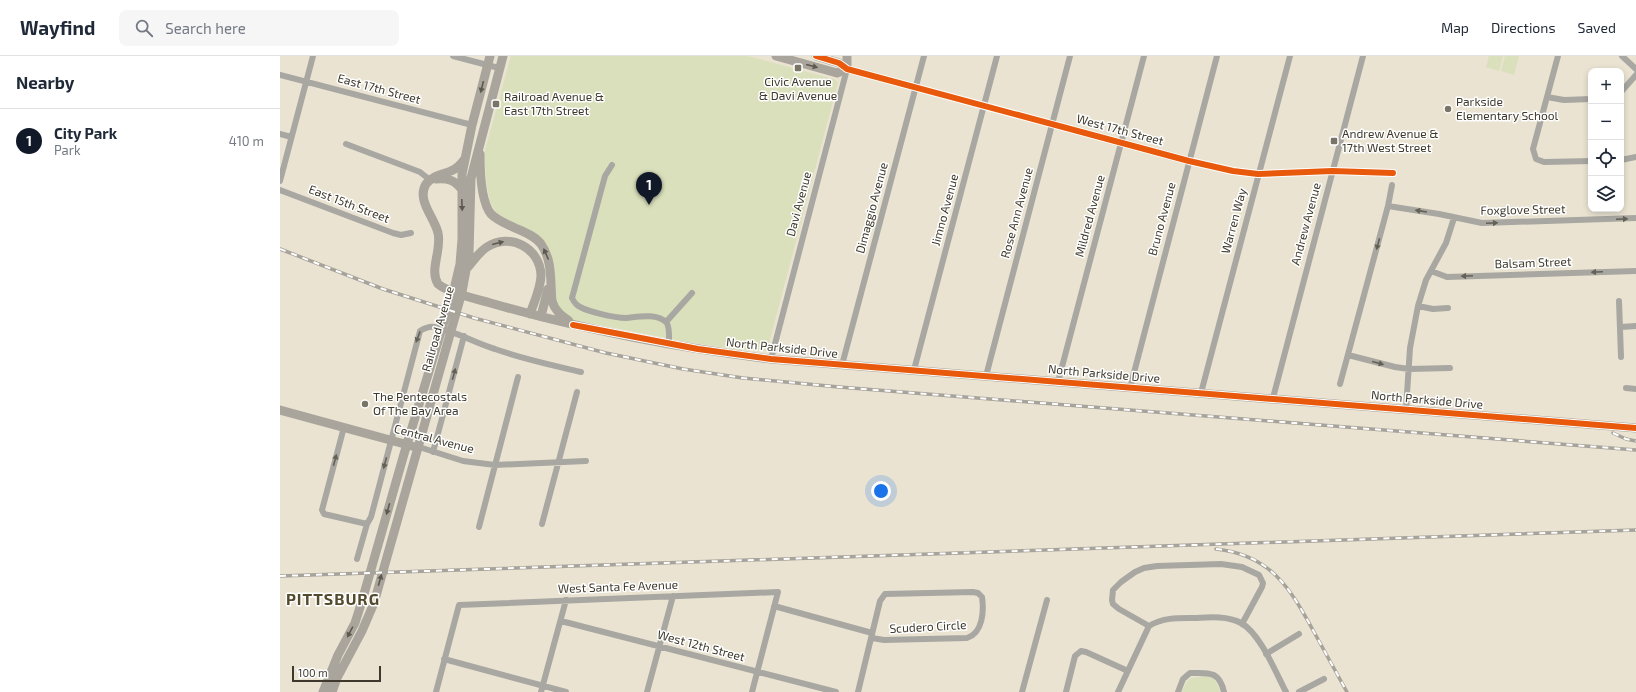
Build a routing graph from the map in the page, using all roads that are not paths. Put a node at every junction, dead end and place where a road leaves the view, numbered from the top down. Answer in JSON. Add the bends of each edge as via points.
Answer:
{"nodes":[{"id":1,"x":313,"y":56,"type":"edge"},
{"id":2,"x":453,"y":56,"type":"edge"},
{"id":3,"x":490,"y":56,"type":"edge"},
{"id":4,"x":503,"y":56,"type":"edge"},
{"id":5,"x":776,"y":56,"type":"edge"},
{"id":6,"x":833,"y":56,"type":"edge"},
{"id":7,"x":847,"y":56,"type":"edge"},
{"id":8,"x":924,"y":56,"type":"edge"},
{"id":9,"x":997,"y":56,"type":"edge"},
{"id":10,"x":1070,"y":56,"type":"edge"},
{"id":11,"x":1144,"y":56,"type":"edge"},
{"id":12,"x":1217,"y":56,"type":"edge"},
{"id":13,"x":1290,"y":56,"type":"edge"},
{"id":14,"x":1363,"y":56,"type":"edge"},
{"id":15,"x":1558,"y":56,"type":"edge"},
{"id":16,"x":1622,"y":56,"type":"edge"},
{"id":17,"x":819,"y":57,"type":"edge"},
{"id":18,"x":488,"y":65,"type":"junction"},
{"id":19,"x":499,"y":68,"type":"junction"},
{"id":20,"x":847,"y":69,"type":"junction"},
{"id":21,"x":1636,"y":69,"type":"edge"},
{"id":22,"x":280,"y":75,"type":"edge"},
{"id":23,"x":1636,"y":75,"type":"edge"},
{"id":24,"x":306,"y":82,"type":"junction"},
{"id":25,"x":916,"y":87,"type":"junction"},
{"id":26,"x":1624,"y":89,"type":"edge"},
{"id":27,"x":1547,"y":97,"type":"junction"},
{"id":28,"x":1588,"y":99,"type":"edge"},
{"id":29,"x":984,"y":105,"type":"junction"},
{"id":30,"x":1052,"y":124,"type":"junction"},
{"id":31,"x":472,"y":125,"type":"junction"},
{"id":32,"x":482,"y":133,"type":"junction"},
{"id":33,"x":280,"y":134,"type":"edge"},
{"id":34,"x":291,"y":137,"type":"junction"},
{"id":35,"x":1121,"y":142,"type":"junction"},
{"id":36,"x":346,"y":144,"type":"dead end"},
{"id":37,"x":1636,"y":157,"type":"edge"},
{"id":38,"x":1624,"y":159,"type":"edge"},
{"id":39,"x":464,"y":160,"type":"junction"},
{"id":40,"x":1189,"y":161,"type":"junction"},
{"id":41,"x":1588,"y":161,"type":"edge"},
{"id":42,"x":612,"y":165,"type":"dead end"},
{"id":43,"x":1332,"y":171,"type":"junction"},
{"id":44,"x":1393,"y":172,"type":"dead end"},
{"id":45,"x":1258,"y":174,"type":"junction"},
{"id":46,"x":280,"y":180,"type":"edge"},
{"id":47,"x":430,"y":180,"type":"junction"},
{"id":48,"x":1392,"y":185,"type":"dead end"},
{"id":49,"x":280,"y":190,"type":"edge"},
{"id":50,"x":462,"y":190,"type":"junction"},
{"id":51,"x":1388,"y":206,"type":"junction"},
{"id":52,"x":1454,"y":218,"type":"junction"},
{"id":53,"x":1636,"y":218,"type":"edge"},
{"id":54,"x":411,"y":234,"type":"dead end"},
{"id":55,"x":464,"y":265,"type":"junction"},
{"id":56,"x":1431,"y":271,"type":"junction"},
{"id":57,"x":1636,"y":271,"type":"edge"},
{"id":58,"x":550,"y":280,"type":"junction"},
{"id":59,"x":692,"y":293,"type":"dead end"},
{"id":60,"x":1620,"y":301,"type":"dead end"},
{"id":61,"x":1418,"y":306,"type":"junction"},
{"id":62,"x":1448,"y":308,"type":"dead end"},
{"id":63,"x":530,"y":314,"type":"junction"},
{"id":64,"x":541,"y":316,"type":"junction"},
{"id":65,"x":666,"y":322,"type":"junction"},
{"id":66,"x":573,"y":325,"type":"junction"},
{"id":67,"x":1636,"y":326,"type":"edge"},
{"id":68,"x":1620,"y":327,"type":"junction"},
{"id":69,"x":464,"y":336,"type":"junction"},
{"id":70,"x":669,"y":344,"type":"junction"},
{"id":71,"x":439,"y":355,"type":"junction"},
{"id":72,"x":1348,"y":355,"type":"junction"},
{"id":73,"x":1621,"y":356,"type":"dead end"},
{"id":74,"x":771,"y":359,"type":"junction"},
{"id":75,"x":842,"y":365,"type":"junction"},
{"id":76,"x":1450,"y":368,"type":"dead end"},
{"id":77,"x":1409,"y":369,"type":"junction"},
{"id":78,"x":914,"y":370,"type":"junction"},
{"id":79,"x":581,"y":372,"type":"dead end"},
{"id":80,"x":518,"y":376,"type":"dead end"},
{"id":81,"x":986,"y":376,"type":"junction"},
{"id":82,"x":1058,"y":382,"type":"junction"},
{"id":83,"x":1340,"y":384,"type":"dead end"},
{"id":84,"x":1130,"y":388,"type":"junction"},
{"id":85,"x":1626,"y":388,"type":"dead end"},
{"id":86,"x":1636,"y":389,"type":"edge"},
{"id":87,"x":577,"y":392,"type":"dead end"},
{"id":88,"x":1200,"y":393,"type":"junction"},
{"id":89,"x":1272,"y":398,"type":"junction"},
{"id":90,"x":1406,"y":409,"type":"junction"},
{"id":91,"x":280,"y":410,"type":"edge"},
{"id":92,"x":344,"y":427,"type":"junction"},
{"id":93,"x":1636,"y":428,"type":"edge"},
{"id":94,"x":390,"y":440,"type":"junction"},
{"id":95,"x":407,"y":444,"type":"junction"},
{"id":96,"x":419,"y":447,"type":"junction"},
{"id":97,"x":433,"y":452,"type":"junction"},
{"id":98,"x":558,"y":461,"type":"junction"},
{"id":99,"x":586,"y":461,"type":"dead end"},
{"id":100,"x":495,"y":465,"type":"junction"},
{"id":101,"x":367,"y":524,"type":"junction"},
{"id":102,"x":542,"y":524,"type":"dead end"},
{"id":103,"x":479,"y":527,"type":"dead end"},
{"id":104,"x":357,"y":559,"type":"dead end"},
{"id":105,"x":672,"y":596,"type":"junction"},
{"id":106,"x":566,"y":600,"type":"junction"},
{"id":107,"x":1047,"y":600,"type":"dead end"},
{"id":108,"x":774,"y":606,"type":"junction"},
{"id":109,"x":561,"y":621,"type":"junction"},
{"id":110,"x":1242,"y":624,"type":"junction"},
{"id":111,"x":1149,"y":626,"type":"junction"},
{"id":112,"x":1299,"y":634,"type":"dead end"},
{"id":113,"x":872,"y":636,"type":"junction"},
{"id":114,"x":660,"y":646,"type":"junction"},
{"id":115,"x":1266,"y":654,"type":"junction"},
{"id":116,"x":444,"y":659,"type":"junction"},
{"id":117,"x":345,"y":666,"type":"junction"},
{"id":118,"x":1128,"y":671,"type":"junction"},
{"id":119,"x":757,"y":672,"type":"junction"},
{"id":120,"x":1324,"y":679,"type":"dead end"},
{"id":121,"x":542,"y":689,"type":"edge"},
{"id":122,"x":322,"y":692,"type":"edge"},
{"id":123,"x":332,"y":692,"type":"edge"},
{"id":124,"x":338,"y":692,"type":"edge"},
{"id":125,"x":436,"y":692,"type":"edge"},
{"id":126,"x":566,"y":692,"type":"edge"},
{"id":127,"x":647,"y":692,"type":"edge"},
{"id":128,"x":752,"y":692,"type":"edge"},
{"id":129,"x":836,"y":692,"type":"edge"},
{"id":130,"x":858,"y":692,"type":"edge"},
{"id":131,"x":1022,"y":692,"type":"edge"},
{"id":132,"x":1066,"y":692,"type":"edge"},
{"id":133,"x":1118,"y":692,"type":"edge"},
{"id":134,"x":1178,"y":692,"type":"edge"},
{"id":135,"x":1224,"y":692,"type":"edge"},
{"id":136,"x":1286,"y":692,"type":"edge"},
{"id":137,"x":1299,"y":692,"type":"edge"}],
"edges":[{"from":1,"to":24,"type":"street"},
{"from":2,"to":18,"type":"street"},
{"from":3,"to":18,"type":"main road","name":"Railroad Avenue"},
{"from":4,"to":19,"type":"main road","name":"Railroad Avenue"},
{"from":5,"to":20,"type":"main road","one_way":true,"via":[[837,72]]},
{"from":6,"to":17,"type":"main road"},
{"from":7,"to":20,"type":"main road","name":"Davi Avenue"},
{"from":8,"to":25,"type":"street","name":"Dimaggio Avenue"},
{"from":9,"to":29,"type":"street","name":"Jimno Avenue"},
{"from":10,"to":30,"type":"street","name":"Rose Ann Avenue"},
{"from":11,"to":35,"type":"street","name":"Mildred Avenue"},
{"from":12,"to":40,"type":"street","name":"Bruno Avenue"},
{"from":13,"to":45,"type":"street","name":"Warren Way"},
{"from":14,"to":43,"type":"street","name":"Andrew Avenue"},
{"from":15,"to":27,"type":"street"},
{"from":16,"to":21,"type":"street"},
{"from":17,"to":20,"type":"main road","via":[[839,63]]},
{"from":18,"to":19,"type":"street"},
{"from":18,"to":31,"type":"main road","name":"Railroad Avenue","one_way":true},
{"from":19,"to":32,"type":"main road","name":"Railroad Avenue"},
{"from":20,"to":25,"type":"street","name":"West 17th Street"},
{"from":20,"to":74,"type":"street","name":"Davi Avenue"},
{"from":22,"to":24,"type":"street","name":"East 17th Street"},
{"from":23,"to":26,"type":"street"},
{"from":24,"to":31,"type":"street","name":"East 17th Street"},
{"from":24,"to":34,"type":"street"},
{"from":25,"to":29,"type":"street","name":"West 17th Street"},
{"from":25,"to":75,"type":"street","name":"Dimaggio Avenue"},
{"from":27,"to":28,"type":"street","via":[[1564,100]]},
{"from":27,"to":41,"type":"street","via":[[1533,149],[1536,159],[1544,162]]},
{"from":29,"to":30,"type":"street","name":"West 17th Street"},
{"from":29,"to":78,"type":"street","name":"Jimno Avenue"},
{"from":30,"to":35,"type":"street","name":"West 17th Street"},
{"from":30,"to":81,"type":"street","name":"Rose Ann Avenue"},
{"from":31,"to":39,"type":"main road","name":"Railroad Avenue"},
{"from":32,"to":55,"type":"main road","name":"Railroad Avenue","via":[[470,178],[471,235]]},
{"from":58,"to":32,"type":"main road","one_way":true,"via":[[549,262],[540,243],[534,237],[497,219],[487,205],[480,170]]},
{"from":33,"to":34,"type":"street"},
{"from":34,"to":46,"type":"street"},
{"from":35,"to":40,"type":"street","name":"West 17th Street"},
{"from":35,"to":82,"type":"street","name":"Mildred Avenue"},
{"from":36,"to":47,"type":"street","via":[[420,172]]},
{"from":37,"to":38,"type":"street"},
{"from":39,"to":47,"type":"main road","via":[[455,169]]},
{"from":39,"to":50,"type":"main road","name":"Railroad Avenue"},
{"from":40,"to":45,"type":"street","name":"West 17th Street"},
{"from":40,"to":84,"type":"street","name":"Bruno Avenue"},
{"from":42,"to":65,"type":"street","via":[[605,176],[572,298],[583,308],[599,313],[625,318],[658,318]]},
{"from":43,"to":44,"type":"street","name":"West 17th Street"},
{"from":43,"to":45,"type":"street","name":"West 17th Street"},
{"from":43,"to":89,"type":"street","name":"Andrew Avenue"},
{"from":45,"to":88,"type":"street","name":"Warren Way"},
{"from":47,"to":50,"type":"main road","via":[[449,179]]},
{"from":47,"to":63,"type":"main road","name":"North Parkside Drive","via":[[423,193],[438,232],[439,250],[434,271],[438,284],[473,298]]},
{"from":48,"to":51,"type":"street"},
{"from":49,"to":54,"type":"street","name":"East 15th Street","via":[[400,235]]},
{"from":50,"to":55,"type":"main road","name":"Railroad Avenue","one_way":true},
{"from":52,"to":51,"type":"street","name":"Foxglove Street","one_way":true},
{"from":51,"to":72,"type":"street","one_way":true},
{"from":52,"to":53,"type":"street","name":"Foxglove Street","one_way":true,"via":[[1482,223]]},
{"from":52,"to":56,"type":"street","via":[[1446,243]]},
{"from":55,"to":63,"type":"main road","one_way":true,"via":[[482,250],[496,243],[509,241],[528,248],[536,257],[541,275]]},
{"from":55,"to":71,"type":"main road","name":"Railroad Avenue"},
{"from":57,"to":56,"type":"street","name":"Balsam Street","one_way":true,"via":[[1447,276]]},
{"from":56,"to":61,"type":"street"},
{"from":58,"to":64,"type":"main road"},
{"from":58,"to":66,"type":"main road","via":[[557,313]]},
{"from":59,"to":65,"type":"street"},
{"from":60,"to":68,"type":"street"},
{"from":61,"to":62,"type":"street"},
{"from":61,"to":77,"type":"street","via":[[1412,330]]},
{"from":63,"to":64,"type":"main road","name":"North Parkside Drive"},
{"from":64,"to":66,"type":"main road","name":"North Parkside Drive"},
{"from":65,"to":70,"type":"street"},
{"from":66,"to":70,"type":"main road","name":"North Parkside Drive"},
{"from":67,"to":68,"type":"street"},
{"from":68,"to":73,"type":"street"},
{"from":69,"to":79,"type":"street","via":[[506,353]]},
{"from":69,"to":94,"type":"street","one_way":true,"via":[[433,326],[420,331]]},
{"from":97,"to":69,"type":"street","one_way":true},
{"from":70,"to":74,"type":"main road","name":"North Parkside Drive"},
{"from":71,"to":95,"type":"main road","name":"Railroad Avenue"},
{"from":71,"to":96,"type":"main road","name":"Railroad Avenue"},
{"from":72,"to":77,"type":"street","one_way":true},
{"from":72,"to":83,"type":"street"},
{"from":74,"to":75,"type":"main road","name":"North Parkside Drive"},
{"from":75,"to":78,"type":"main road","name":"North Parkside Drive"},
{"from":76,"to":77,"type":"street"},
{"from":77,"to":90,"type":"street"},
{"from":78,"to":81,"type":"main road","name":"North Parkside Drive"},
{"from":80,"to":100,"type":"street"},
{"from":81,"to":82,"type":"main road","name":"North Parkside Drive"},
{"from":82,"to":84,"type":"main road","name":"North Parkside Drive"},
{"from":84,"to":88,"type":"main road","name":"North Parkside Drive"},
{"from":85,"to":86,"type":"street"},
{"from":87,"to":98,"type":"street"},
{"from":88,"to":89,"type":"main road","name":"North Parkside Drive"},
{"from":89,"to":90,"type":"main road","name":"North Parkside Drive"},
{"from":90,"to":93,"type":"main road","name":"North Parkside Drive"},
{"from":91,"to":92,"type":"main road","name":"Central Avenue"},
{"from":92,"to":94,"type":"main road","name":"Central Avenue"},
{"from":101,"to":92,"type":"street","one_way":true,"via":[[324,514],[322,510]]},
{"from":94,"to":95,"type":"main road","name":"Central Avenue"},
{"from":94,"to":101,"type":"street","one_way":true,"via":[[371,517]]},
{"from":95,"to":96,"type":"main road","name":"Central Avenue"},
{"from":95,"to":122,"type":"main road","name":"Railroad Avenue","one_way":true,"via":[[355,623]]},
{"from":96,"to":97,"type":"street","name":"Central Avenue"},
{"from":117,"to":96,"type":"main road","name":"Railroad Avenue","one_way":true,"via":[[374,603]]},
{"from":97,"to":100,"type":"street","name":"Central Avenue","via":[[464,461]]},
{"from":98,"to":99,"type":"street","name":"Central Avenue"},
{"from":98,"to":100,"type":"street","name":"Central Avenue"},
{"from":98,"to":102,"type":"street"},
{"from":100,"to":103,"type":"street"},
{"from":101,"to":104,"type":"street"},
{"from":105,"to":106,"type":"street","name":"West Santa Fe Avenue"},
{"from":105,"to":108,"type":"street","name":"West Santa Fe Avenue","via":[[778,592]]},
{"from":105,"to":114,"type":"street"},
{"from":106,"to":109,"type":"street"},
{"from":106,"to":116,"type":"street","name":"West Santa Fe Avenue","via":[[459,605]]},
{"from":107,"to":131,"type":"street"},
{"from":108,"to":113,"type":"street"},
{"from":108,"to":119,"type":"street"},
{"from":109,"to":114,"type":"street","name":"West 12th Street"},
{"from":109,"to":121,"type":"street"},
{"from":110,"to":111,"type":"street","via":[[1218,617],[1168,618]]},
{"from":110,"to":111,"type":"street","via":[[1263,583],[1260,575],[1242,567],[1221,564],[1157,566],[1139,570],[1121,582],[1113,590],[1113,604]]},
{"from":110,"to":115,"type":"street","via":[[1257,637]]},
{"from":111,"to":118,"type":"street"},
{"from":112,"to":115,"type":"street"},
{"from":113,"to":113,"type":"street","name":"Scudero Circle","via":[[884,640],[967,638],[977,632],[980,626],[982,597],[972,592],[885,594],[880,601]]},
{"from":113,"to":130,"type":"street"},
{"from":114,"to":119,"type":"street","name":"West 12th Street"},
{"from":114,"to":127,"type":"street"},
{"from":115,"to":136,"type":"street"},
{"from":116,"to":121,"type":"street"},
{"from":116,"to":125,"type":"street"},
{"from":117,"to":123,"type":"main road","name":"Railroad Avenue"},
{"from":117,"to":124,"type":"main road"},
{"from":118,"to":132,"type":"street","via":[[1081,652],[1075,656]]},
{"from":118,"to":133,"type":"street"},
{"from":119,"to":128,"type":"street"},
{"from":119,"to":129,"type":"street","name":"West 12th Street"},
{"from":120,"to":137,"type":"street"},
{"from":121,"to":126,"type":"street"},
{"from":134,"to":135,"type":"street","via":[[1183,679],[1190,673],[1212,673],[1222,684]]}]}
